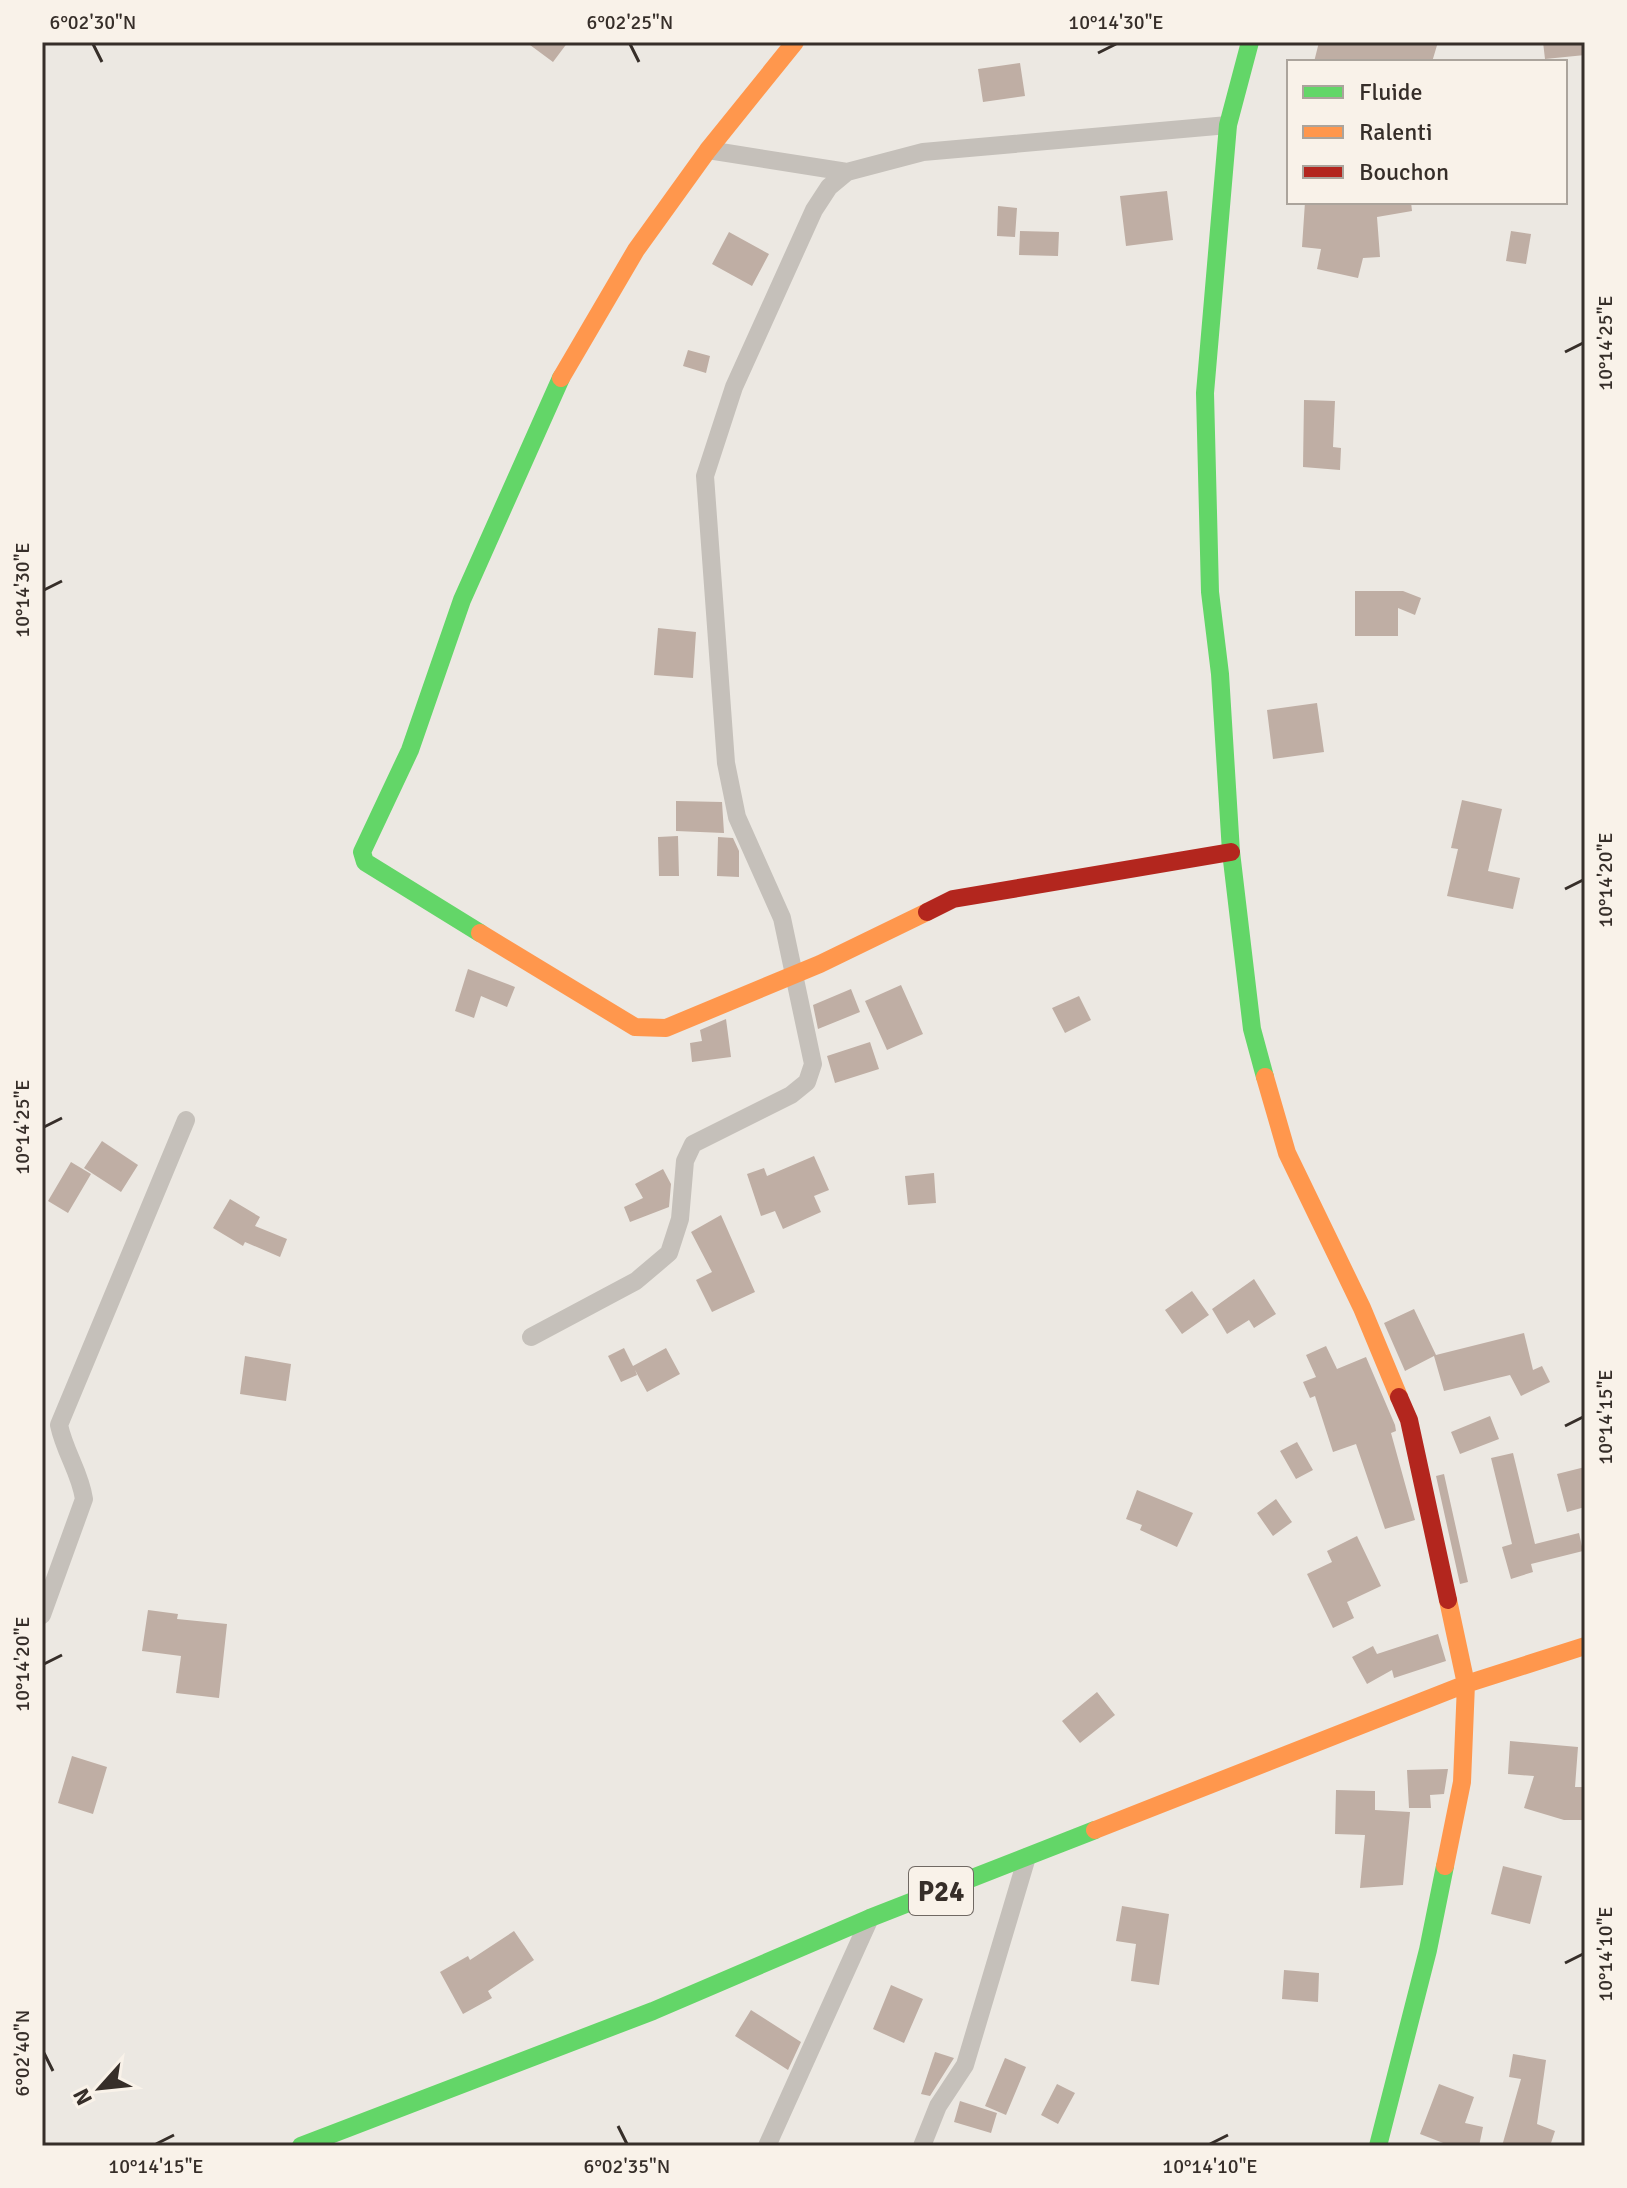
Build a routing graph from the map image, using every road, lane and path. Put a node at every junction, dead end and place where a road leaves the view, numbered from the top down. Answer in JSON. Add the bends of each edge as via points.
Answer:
{"nodes":[{"id":1,"x":795,"y":42,"type":"edge"},
{"id":2,"x":1250,"y":42,"type":"edge"},
{"id":3,"x":1228,"y":125,"type":"junction"},
{"id":4,"x":708,"y":150,"type":"junction"},
{"id":5,"x":847,"y":172,"type":"junction"},
{"id":6,"x":1231,"y":852,"type":"junction"},
{"id":7,"x":795,"y":973,"type":"junction"},
{"id":8,"x":186,"y":1120,"type":"dead end"},
{"id":9,"x":531,"y":1337,"type":"dead end"},
{"id":10,"x":42,"y":1615,"type":"edge"},
{"id":11,"x":1585,"y":1646,"type":"edge"},
{"id":12,"x":1466,"y":1684,"type":"junction"},
{"id":13,"x":1027,"y":1857,"type":"junction"},
{"id":14,"x":870,"y":1918,"type":"junction"},
{"id":15,"x":301,"y":2146,"type":"edge"},
{"id":16,"x":767,"y":2146,"type":"edge"},
{"id":17,"x":922,"y":2146,"type":"edge"},
{"id":18,"x":1378,"y":2146,"type":"edge"}],
"edges":[{"from":1,"to":4,"type":"street"},
{"from":2,"to":3,"type":"street"},
{"from":3,"to":5,"type":"street","via":[[923,152]]},
{"from":3,"to":6,"type":"street","via":[[1205,393],[1210,592]]},
{"from":4,"to":5,"type":"street"},
{"from":4,"to":7,"type":"street","via":[[636,250],[569,361],[462,600],[410,750],[362,852],[365,862],[382,874],[635,1027],[666,1028]]},
{"from":5,"to":7,"type":"street","via":[[814,210],[734,387],[705,476],[730,784],[737,817],[782,918]]},
{"from":6,"to":7,"type":"street","via":[[953,899]]},
{"from":6,"to":12,"type":"street","via":[[1252,1029],[1267,1090],[1287,1153],[1368,1320],[1409,1420]]},
{"from":7,"to":9,"type":"street","via":[[813,1064],[807,1082],[693,1144],[685,1161],[680,1219],[669,1253],[636,1281]]},
{"from":8,"to":10,"type":"street","via":[[59,1425],[84,1499]]},
{"from":11,"to":12,"type":"street","number":"P24"},
{"from":12,"to":13,"type":"street","number":"P24"},
{"from":12,"to":18,"type":"street","via":[[1462,1782],[1428,1950]]},
{"from":13,"to":14,"type":"street","number":"P24"},
{"from":13,"to":17,"type":"street","via":[[965,2065],[943,2097]]},
{"from":14,"to":15,"type":"street","number":"P24","via":[[653,2011]]},
{"from":14,"to":16,"type":"street"}]}
